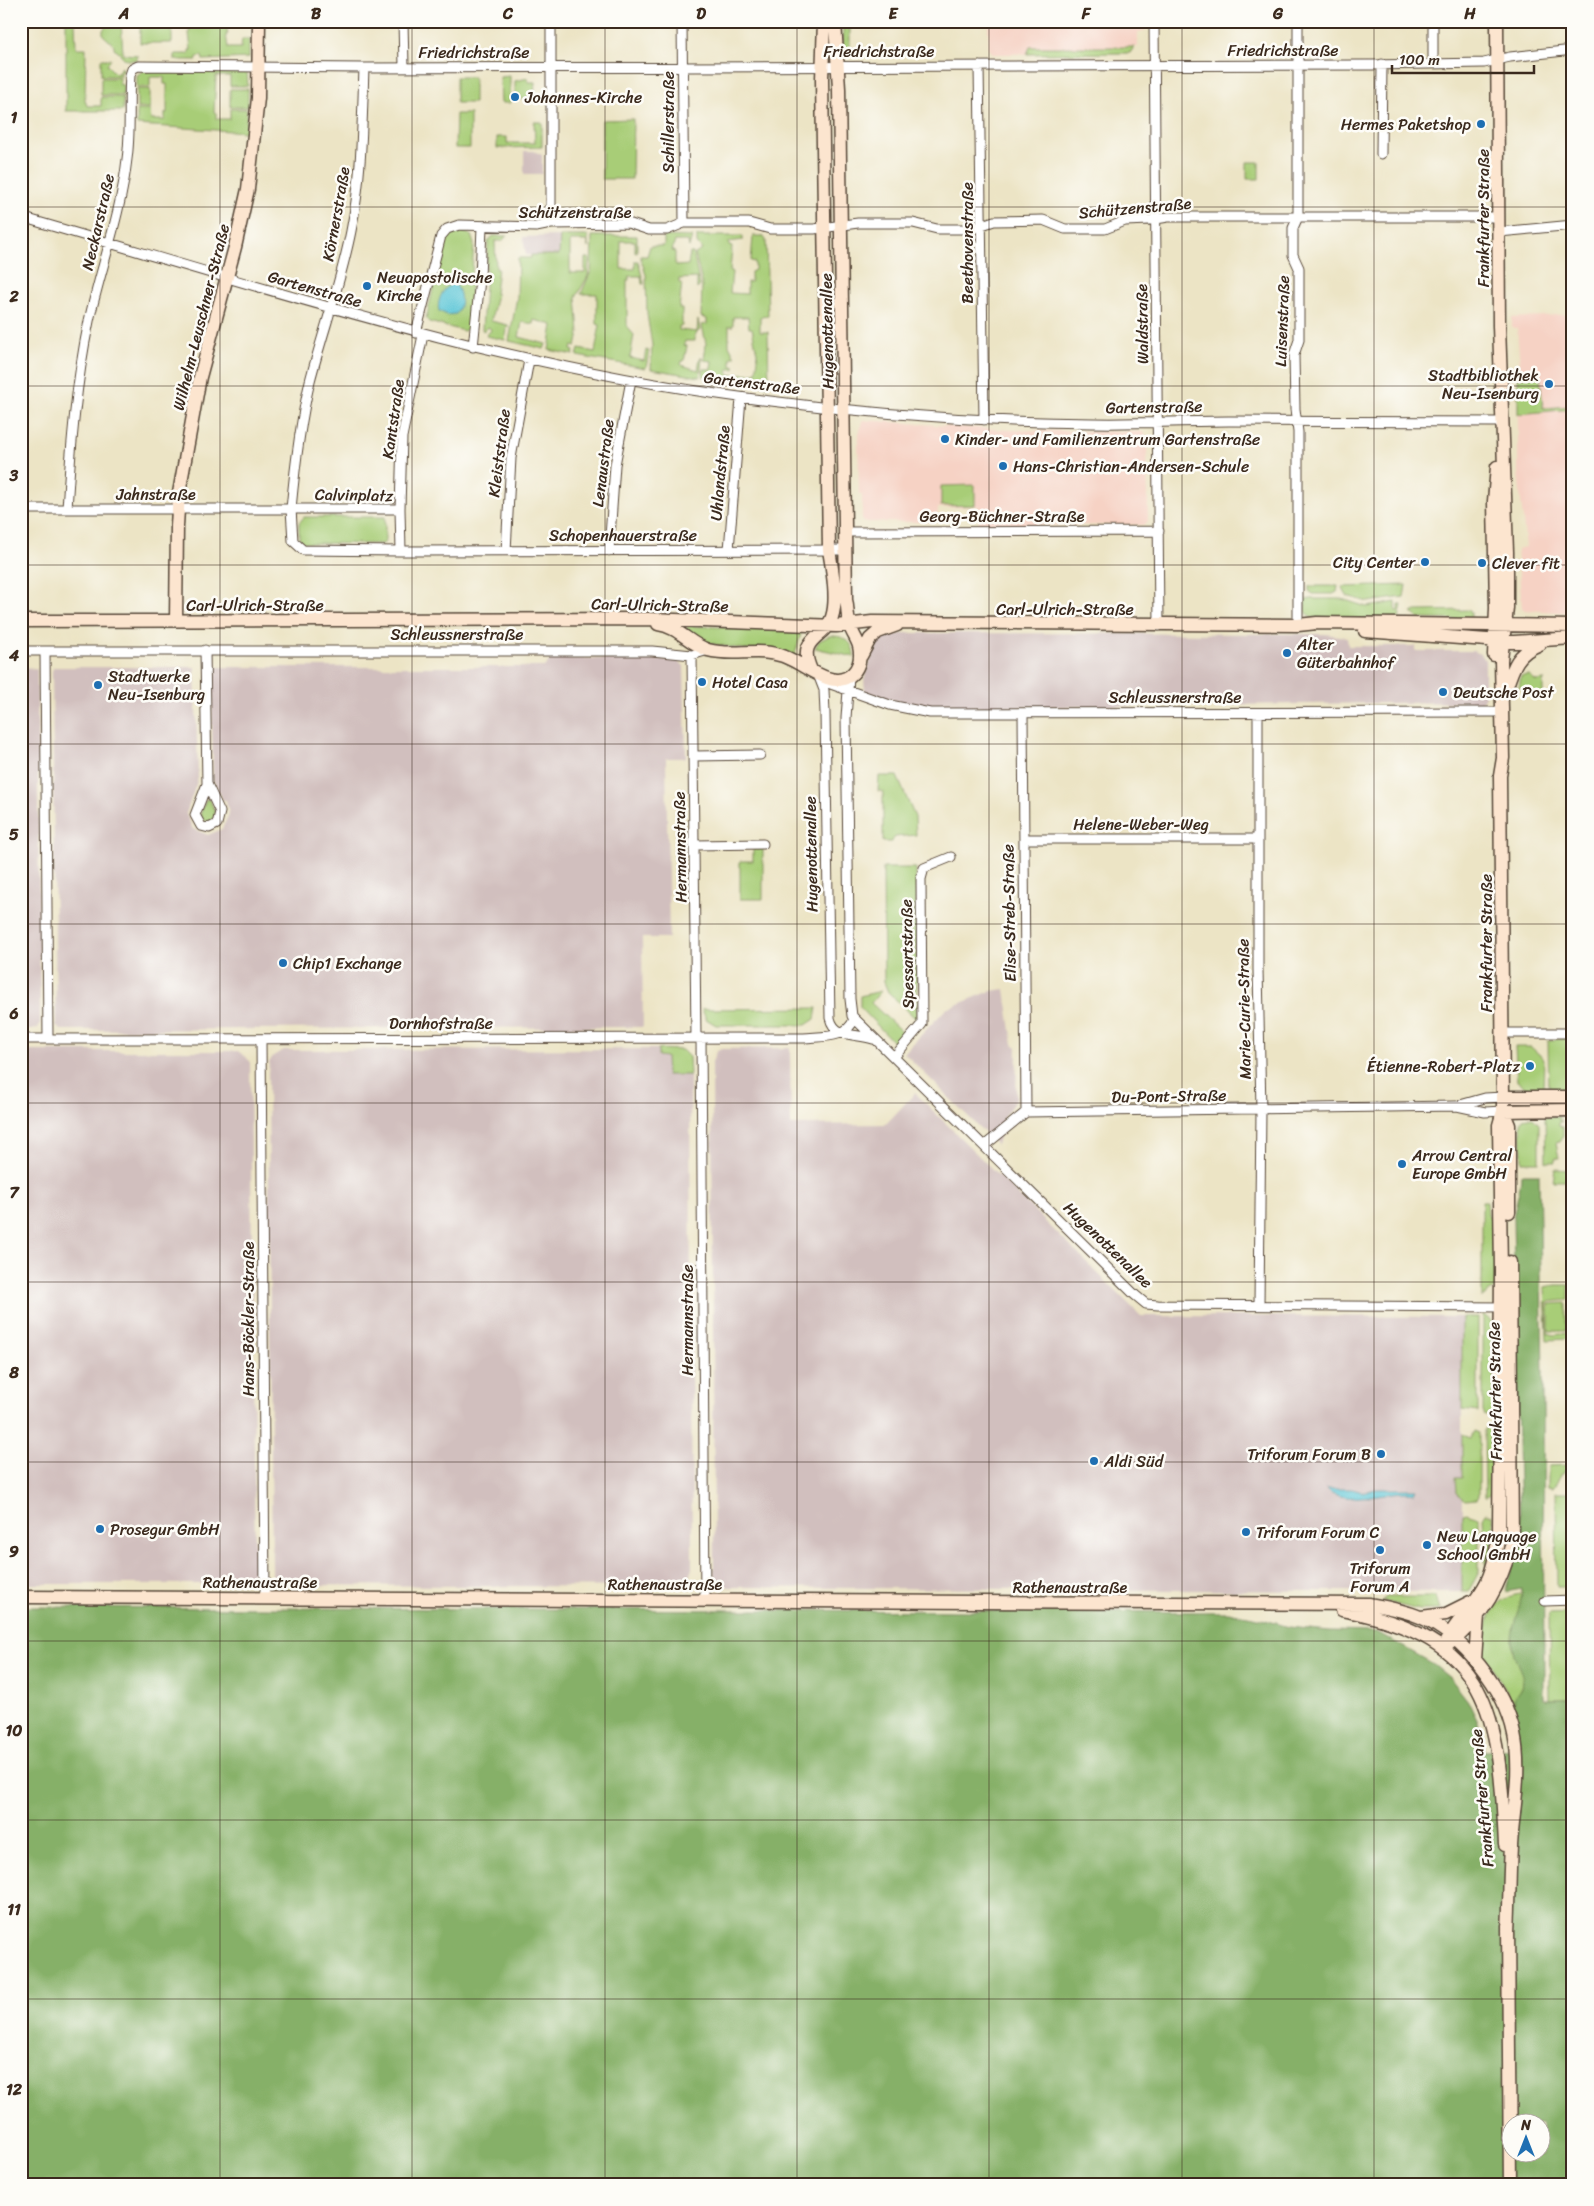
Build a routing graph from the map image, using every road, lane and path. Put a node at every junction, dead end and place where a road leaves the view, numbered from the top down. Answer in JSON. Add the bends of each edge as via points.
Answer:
{"nodes":[{"id":1,"x":259,"y":21,"type":"edge"},
{"id":2,"x":403,"y":21,"type":"edge"},
{"id":3,"x":551,"y":21,"type":"edge"},
{"id":4,"x":682,"y":21,"type":"edge"},
{"id":5,"x":824,"y":21,"type":"edge"},
{"id":6,"x":835,"y":21,"type":"edge"},
{"id":7,"x":1154,"y":21,"type":"edge"},
{"id":8,"x":1298,"y":21,"type":"edge"},
{"id":9,"x":1433,"y":21,"type":"edge"},
{"id":10,"x":1497,"y":21,"type":"edge"},
{"id":11,"x":1573,"y":50,"type":"edge"},
{"id":12,"x":1498,"y":60,"type":"junction"},
{"id":13,"x":1382,"y":64,"type":"junction"},
{"id":14,"x":1433,"y":64,"type":"junction"},
{"id":15,"x":1298,"y":65,"type":"junction"},
{"id":16,"x":259,"y":66,"type":"junction"},
{"id":17,"x":823,"y":66,"type":"junction"},
{"id":18,"x":837,"y":66,"type":"junction"},
{"id":19,"x":979,"y":66,"type":"junction"},
{"id":20,"x":1156,"y":66,"type":"junction"},
{"id":21,"x":404,"y":67,"type":"junction"},
{"id":22,"x":551,"y":67,"type":"junction"},
{"id":23,"x":683,"y":67,"type":"junction"},
{"id":24,"x":364,"y":68,"type":"junction"},
{"id":25,"x":1381,"y":154,"type":"dead end"},
{"id":26,"x":21,"y":217,"type":"edge"},
{"id":27,"x":1298,"y":217,"type":"junction"},
{"id":28,"x":1499,"y":217,"type":"junction"},
{"id":29,"x":1156,"y":218,"type":"junction"},
{"id":30,"x":684,"y":223,"type":"junction"},
{"id":31,"x":551,"y":224,"type":"junction"},
{"id":32,"x":981,"y":225,"type":"junction"},
{"id":33,"x":1573,"y":225,"type":"edge"},
{"id":34,"x":482,"y":226,"type":"junction"},
{"id":35,"x":842,"y":226,"type":"junction"},
{"id":36,"x":824,"y":228,"type":"junction"},
{"id":37,"x":1499,"y":232,"type":"junction"},
{"id":38,"x":109,"y":243,"type":"junction"},
{"id":39,"x":227,"y":279,"type":"junction"},
{"id":40,"x":330,"y":310,"type":"junction"},
{"id":41,"x":420,"y":334,"type":"junction"},
{"id":42,"x":473,"y":347,"type":"junction"},
{"id":43,"x":529,"y":360,"type":"junction"},
{"id":44,"x":631,"y":380,"type":"junction"},
{"id":45,"x":741,"y":398,"type":"junction"},
{"id":46,"x":827,"y":407,"type":"junction"},
{"id":47,"x":844,"y":409,"type":"junction"},
{"id":48,"x":984,"y":420,"type":"junction"},
{"id":49,"x":1296,"y":421,"type":"junction"},
{"id":50,"x":1158,"y":422,"type":"junction"},
{"id":51,"x":1499,"y":422,"type":"junction"},
{"id":52,"x":21,"y":509,"type":"edge"},
{"id":53,"x":67,"y":509,"type":"junction"},
{"id":54,"x":177,"y":509,"type":"junction"},
{"id":55,"x":291,"y":509,"type":"junction"},
{"id":56,"x":400,"y":509,"type":"junction"},
{"id":57,"x":1159,"y":531,"type":"junction"},
{"id":58,"x":846,"y":532,"type":"junction"},
{"id":59,"x":729,"y":550,"type":"junction"},
{"id":60,"x":829,"y":550,"type":"junction"},
{"id":61,"x":846,"y":550,"type":"junction"},
{"id":62,"x":401,"y":551,"type":"junction"},
{"id":63,"x":506,"y":551,"type":"junction"},
{"id":64,"x":609,"y":551,"type":"junction"},
{"id":65,"x":831,"y":579,"type":"junction"},
{"id":66,"x":849,"y":609,"type":"junction"},
{"id":67,"x":626,"y":620,"type":"junction"},
{"id":68,"x":21,"y":621,"type":"edge"},
{"id":69,"x":176,"y":621,"type":"junction"},
{"id":70,"x":902,"y":624,"type":"junction"},
{"id":71,"x":1298,"y":625,"type":"junction"},
{"id":72,"x":1501,"y":625,"type":"junction"},
{"id":73,"x":809,"y":626,"type":"junction"},
{"id":74,"x":832,"y":626,"type":"junction"},
{"id":75,"x":850,"y":626,"type":"junction"},
{"id":76,"x":1160,"y":626,"type":"junction"},
{"id":77,"x":1573,"y":626,"type":"edge"},
{"id":78,"x":856,"y":638,"type":"junction"},
{"id":79,"x":1573,"y":638,"type":"edge"},
{"id":80,"x":1499,"y":640,"type":"junction"},
{"id":81,"x":1549,"y":640,"type":"junction"},
{"id":82,"x":205,"y":650,"type":"junction"},
{"id":83,"x":708,"y":650,"type":"junction"},
{"id":84,"x":21,"y":651,"type":"edge"},
{"id":85,"x":45,"y":651,"type":"junction"},
{"id":86,"x":692,"y":655,"type":"junction"},
{"id":87,"x":860,"y":656,"type":"junction"},
{"id":88,"x":816,"y":674,"type":"junction"},
{"id":89,"x":845,"y":684,"type":"junction"},
{"id":90,"x":1498,"y":708,"type":"junction"},
{"id":91,"x":1024,"y":713,"type":"junction"},
{"id":92,"x":1258,"y":713,"type":"junction"},
{"id":93,"x":760,"y":755,"type":"dead end"},
{"id":94,"x":694,"y":756,"type":"junction"},
{"id":95,"x":207,"y":784,"type":"dead end"},
{"id":96,"x":1024,"y":839,"type":"junction"},
{"id":97,"x":1258,"y":839,"type":"junction"},
{"id":98,"x":763,"y":844,"type":"dead end"},
{"id":99,"x":695,"y":845,"type":"junction"},
{"id":100,"x":950,"y":857,"type":"dead end"},
{"id":101,"x":854,"y":1019,"type":"junction"},
{"id":102,"x":1503,"y":1033,"type":"junction"},
{"id":103,"x":1573,"y":1033,"type":"edge"},
{"id":104,"x":841,"y":1034,"type":"junction"},
{"id":105,"x":698,"y":1038,"type":"junction"},
{"id":106,"x":21,"y":1039,"type":"edge"},
{"id":107,"x":48,"y":1039,"type":"junction"},
{"id":108,"x":261,"y":1039,"type":"junction"},
{"id":109,"x":873,"y":1039,"type":"junction"},
{"id":110,"x":894,"y":1057,"type":"junction"},
{"id":111,"x":1504,"y":1097,"type":"junction"},
{"id":112,"x":1573,"y":1097,"type":"edge"},
{"id":113,"x":1458,"y":1106,"type":"junction"},
{"id":114,"x":1261,"y":1110,"type":"junction"},
{"id":115,"x":1573,"y":1110,"type":"edge"},
{"id":116,"x":1503,"y":1111,"type":"junction"},
{"id":117,"x":1026,"y":1112,"type":"junction"},
{"id":118,"x":984,"y":1146,"type":"junction"},
{"id":119,"x":1259,"y":1306,"type":"junction"},
{"id":120,"x":1505,"y":1307,"type":"junction"},
{"id":121,"x":21,"y":1597,"type":"edge"},
{"id":122,"x":265,"y":1598,"type":"junction"},
{"id":123,"x":1475,"y":1600,"type":"junction"},
{"id":124,"x":1545,"y":1600,"type":"dead end"},
{"id":125,"x":1573,"y":1600,"type":"edge"},
{"id":126,"x":705,"y":1601,"type":"junction"},
{"id":127,"x":1308,"y":1604,"type":"junction"},
{"id":128,"x":1478,"y":1614,"type":"junction"},
{"id":129,"x":1421,"y":1617,"type":"junction"},
{"id":130,"x":1452,"y":1637,"type":"junction"},
{"id":131,"x":1444,"y":1648,"type":"junction"},
{"id":132,"x":1475,"y":1660,"type":"junction"},
{"id":133,"x":1508,"y":1931,"type":"junction"},
{"id":134,"x":1510,"y":2185,"type":"edge"}],
"edges":[{"from":1,"to":16,"type":"main road","name":"Wilhelm-Leuschner-Straße"},
{"from":2,"to":21,"type":"street"},
{"from":3,"to":22,"type":"street"},
{"from":4,"to":23,"type":"street","name":"Schillerstraße"},
{"from":5,"to":17,"type":"main road","name":"Hugenottenallee"},
{"from":6,"to":18,"type":"main road","name":"Hugenottenallee"},
{"from":7,"to":20,"type":"street","name":"Waldstraße"},
{"from":8,"to":15,"type":"street","name":"Luisenstraße"},
{"from":9,"to":14,"type":"street"},
{"from":10,"to":12,"type":"main road","name":"Frankfurter Straße"},
{"from":11,"to":12,"type":"street","name":"Friedrichstraße"},
{"from":12,"to":14,"type":"street","name":"Friedrichstraße"},
{"from":12,"to":28,"type":"main road","name":"Frankfurter Straße"},
{"from":13,"to":14,"type":"street","name":"Friedrichstraße"},
{"from":13,"to":15,"type":"street","name":"Friedrichstraße"},
{"from":13,"to":25,"type":"street"},
{"from":15,"to":20,"type":"street","name":"Friedrichstraße"},
{"from":15,"to":27,"type":"street","name":"Luisenstraße"},
{"from":16,"to":24,"type":"street","name":"Friedrichstraße"},
{"from":16,"to":38,"type":"street","name":"Neckarstraße","via":[[138,66],[132,69],[127,159]]},
{"from":16,"to":39,"type":"main road","name":"Wilhelm-Leuschner-Straße","via":[[252,162],[242,221]]},
{"from":17,"to":18,"type":"street","name":"Friedrichstraße"},
{"from":17,"to":23,"type":"street","name":"Friedrichstraße"},
{"from":17,"to":36,"type":"main road","name":"Hugenottenallee"},
{"from":18,"to":19,"type":"street","name":"Friedrichstraße"},
{"from":18,"to":35,"type":"main road","name":"Hugenottenallee"},
{"from":19,"to":20,"type":"street","name":"Friedrichstraße"},
{"from":19,"to":32,"type":"street","name":"Beethovenstraße"},
{"from":20,"to":29,"type":"street","name":"Waldstraße"},
{"from":21,"to":22,"type":"street","name":"Friedrichstraße"},
{"from":21,"to":24,"type":"street","name":"Friedrichstraße"},
{"from":22,"to":23,"type":"street","name":"Friedrichstraße"},
{"from":22,"to":31,"type":"street"},
{"from":23,"to":30,"type":"street","name":"Schillerstraße"},
{"from":24,"to":40,"type":"street","name":"Körnerstraße","via":[[358,188],[348,246]]},
{"from":26,"to":38,"type":"street","name":"Gartenstraße"},
{"from":27,"to":28,"type":"street","name":"Schützenstraße"},
{"from":27,"to":29,"type":"street","name":"Schützenstraße"},
{"from":27,"to":49,"type":"street","name":"Luisenstraße","via":[[1293,228],[1293,255],[1299,268],[1299,340],[1294,355]]},
{"from":28,"to":37,"type":"main road","name":"Frankfurter Straße"},
{"from":29,"to":32,"type":"street","name":"Schützenstraße","via":[[1124,221],[1105,229],[1064,228],[1043,220],[994,221]]},
{"from":29,"to":50,"type":"street","name":"Waldstraße"},
{"from":30,"to":31,"type":"street","name":"Schützenstraße","via":[[667,230],[649,230],[628,224]]},
{"from":30,"to":36,"type":"street","name":"Schützenstraße","via":[[749,223],[770,230]]},
{"from":31,"to":34,"type":"street","name":"Schützenstraße","via":[[536,227]]},
{"from":32,"to":35,"type":"street","name":"Schützenstraße","via":[[962,229],[937,229],[913,223]]},
{"from":32,"to":48,"type":"street","name":"Beethovenstraße"},
{"from":33,"to":37,"type":"street"},
{"from":34,"to":41,"type":"street","name":"Schützenstraße","via":[[455,226],[440,236]]},
{"from":34,"to":42,"type":"street"},
{"from":35,"to":36,"type":"street","name":"Schützenstraße"},
{"from":35,"to":47,"type":"main road","name":"Hugenottenallee"},
{"from":36,"to":46,"type":"main road","name":"Hugenottenallee"},
{"from":37,"to":51,"type":"main road","name":"Frankfurter Straße"},
{"from":38,"to":39,"type":"street","name":"Gartenstraße"},
{"from":38,"to":53,"type":"street","name":"Neckarstraße","via":[[82,360]]},
{"from":39,"to":40,"type":"street","name":"Gartenstraße"},
{"from":39,"to":54,"type":"main road","name":"Wilhelm-Leuschner-Straße","via":[[197,394]]},
{"from":40,"to":41,"type":"street","name":"Gartenstraße"},
{"from":40,"to":55,"type":"street","name":"Körnerstraße","via":[[297,449]]},
{"from":41,"to":42,"type":"street","name":"Gartenstraße"},
{"from":41,"to":56,"type":"street","name":"Kantstraße","via":[[402,437]]},
{"from":42,"to":43,"type":"street","name":"Gartenstraße"},
{"from":43,"to":44,"type":"street","name":"Gartenstraße"},
{"from":43,"to":63,"type":"street","name":"Kleiststraße","via":[[511,458]]},
{"from":44,"to":45,"type":"street","name":"Gartenstraße"},
{"from":44,"to":64,"type":"street","name":"Lenaustraße","via":[[615,465]]},
{"from":45,"to":46,"type":"street","name":"Gartenstraße"},
{"from":45,"to":59,"type":"street","name":"Uhlandstraße"},
{"from":46,"to":47,"type":"street","name":"Gartenstraße"},
{"from":46,"to":60,"type":"main road","name":"Hugenottenallee"},
{"from":47,"to":48,"type":"street","name":"Gartenstraße"},
{"from":47,"to":58,"type":"main road","name":"Hugenottenallee"},
{"from":48,"to":50,"type":"street","name":"Gartenstraße"},
{"from":49,"to":50,"type":"street","name":"Gartenstraße"},
{"from":49,"to":51,"type":"street","name":"Gartenstraße"},
{"from":49,"to":71,"type":"street","name":"Luisenstraße"},
{"from":50,"to":57,"type":"street","name":"Waldstraße"},
{"from":51,"to":72,"type":"main road","name":"Frankfurter Straße","via":[[1494,501]]},
{"from":52,"to":53,"type":"street","name":"Jahnstraße"},
{"from":53,"to":54,"type":"street","name":"Jahnstraße"},
{"from":54,"to":55,"type":"street","name":"Jahnstraße"},
{"from":54,"to":69,"type":"main road","name":"Wilhelm-Leuschner-Straße"},
{"from":55,"to":56,"type":"street","name":"Calvinplatz"},
{"from":55,"to":62,"type":"street","name":"Calvinplatz","via":[[292,541],[303,550]]},
{"from":56,"to":62,"type":"street","name":"Calvinplatz"},
{"from":57,"to":58,"type":"street","name":"Georg-Büchner-Straße"},
{"from":57,"to":76,"type":"street","name":"Waldstraße"},
{"from":58,"to":61,"type":"main road","name":"Hugenottenallee"},
{"from":59,"to":60,"type":"street","name":"Schopenhauerstraße"},
{"from":59,"to":64,"type":"street","name":"Schopenhauerstraße"},
{"from":60,"to":61,"type":"street","name":"Schopenhauerstraße"},
{"from":60,"to":65,"type":"main road","name":"Hugenottenallee"},
{"from":61,"to":66,"type":"main road","name":"Hugenottenallee","via":[[846,600]]},
{"from":62,"to":63,"type":"street","name":"Schopenhauerstraße"},
{"from":63,"to":64,"type":"street","name":"Schopenhauerstraße"},
{"from":65,"to":73,"type":"main road","name":"Hugenottenallee","via":[[824,617]]},
{"from":65,"to":74,"type":"main road","name":"Hugenottenallee"},
{"from":66,"to":70,"type":"main road","via":[[866,618],[888,619]]},
{"from":66,"to":75,"type":"main road","name":"Hugenottenallee"},
{"from":67,"to":69,"type":"main road","name":"Carl-Ulrich-Straße"},
{"from":67,"to":73,"type":"main road","name":"Carl-Ulrich-Straße"},
{"from":67,"to":83,"type":"main road","via":[[667,626]]},
{"from":68,"to":69,"type":"main road","name":"Carl-Ulrich-Straße"},
{"from":70,"to":75,"type":"main road","name":"Carl-Ulrich-Straße","via":[[872,622]]},
{"from":70,"to":76,"type":"main road","name":"Carl-Ulrich-Straße"},
{"from":70,"to":87,"type":"main road","via":[[878,632]]},
{"from":71,"to":72,"type":"main road","name":"Carl-Ulrich-Straße"},
{"from":71,"to":76,"type":"main road","name":"Carl-Ulrich-Straße"},
{"from":71,"to":80,"type":"main road","name":"Carl-Ulrich-Straße","via":[[1316,629]]},
{"from":72,"to":77,"type":"main road","name":"Carl-Ulrich-Straße"},
{"from":72,"to":80,"type":"main road","name":"Frankfurter Straße"},
{"from":73,"to":74,"type":"main road","name":"Carl-Ulrich-Straße"},
{"from":74,"to":75,"type":"main road","name":"Carl-Ulrich-Straße"},
{"from":74,"to":78,"type":"main road","via":[[846,630]]},
{"from":74,"to":88,"type":"main road","name":"Hugenottenallee","via":[[813,637],[809,644],[807,658]]},
{"from":75,"to":78,"type":"main road","name":"Hugenottenallee"},
{"from":78,"to":87,"type":"main road","name":"Hugenottenallee"},
{"from":79,"to":81,"type":"main road","name":"Carl-Ulrich-Straße"},
{"from":80,"to":81,"type":"main road","name":"Carl-Ulrich-Straße"},
{"from":80,"to":90,"type":"main road","name":"Frankfurter Straße"},
{"from":81,"to":90,"type":"main road","via":[[1520,655],[1511,670]]},
{"from":82,"to":85,"type":"street","name":"Schleussnerstraße"},
{"from":82,"to":86,"type":"street","name":"Schleussnerstraße","via":[[643,651]]},
{"from":82,"to":95,"type":"street"},
{"from":83,"to":86,"type":"street","name":"Schleussnerstraße"},
{"from":83,"to":88,"type":"main road","name":"Schleussnerstraße","via":[[764,651],[781,655]]},
{"from":84,"to":85,"type":"street","name":"Schleussnerstraße"},
{"from":85,"to":107,"type":"street"},
{"from":86,"to":94,"type":"street","name":"Hermannstraße"},
{"from":87,"to":89,"type":"main road","via":[[859,665]]},
{"from":88,"to":89,"type":"main road"},
{"from":88,"to":104,"type":"street","name":"Hugenottenallee","via":[[824,690],[825,713],[829,1013],[832,1025]]},
{"from":89,"to":91,"type":"street","name":"Schleussnerstraße","via":[[858,694],[890,705],[930,713]]},
{"from":89,"to":101,"type":"street","via":[[850,999]]},
{"from":90,"to":92,"type":"street","name":"Schleussnerstraße"},
{"from":90,"to":102,"type":"main road","name":"Frankfurter Straße","via":[[1496,758],[1500,776]]},
{"from":91,"to":92,"type":"street","name":"Schleussnerstraße"},
{"from":91,"to":96,"type":"street","name":"Elise-Streb-Straße"},
{"from":92,"to":97,"type":"street","name":"Marie-Curie-Straße"},
{"from":93,"to":94,"type":"street"},
{"from":94,"to":99,"type":"street","name":"Hermannstraße"},
{"from":96,"to":97,"type":"street","name":"Helene-Weber-Weg"},
{"from":96,"to":117,"type":"street","name":"Elise-Streb-Straße"},
{"from":97,"to":114,"type":"street","name":"Marie-Curie-Straße"},
{"from":98,"to":99,"type":"street"},
{"from":99,"to":105,"type":"street","name":"Hermannstraße"},
{"from":100,"to":110,"type":"street","name":"Spessartstraße","via":[[924,868],[920,879],[922,1024]]},
{"from":101,"to":104,"type":"street"},
{"from":101,"to":109,"type":"street","name":"Hugenottenallee"},
{"from":102,"to":103,"type":"street"},
{"from":102,"to":111,"type":"main road","name":"Frankfurter Straße"},
{"from":104,"to":105,"type":"street","name":"Dornhofstraße","via":[[804,1038]]},
{"from":104,"to":109,"type":"street"},
{"from":105,"to":108,"type":"street","name":"Dornhofstraße"},
{"from":105,"to":126,"type":"street","name":"Hermannstraße"},
{"from":106,"to":107,"type":"street","name":"Dornhofstraße"},
{"from":107,"to":108,"type":"street","name":"Dornhofstraße"},
{"from":108,"to":122,"type":"street","name":"Hans-Böckler-Straße"},
{"from":109,"to":110,"type":"street","name":"Hugenottenallee"},
{"from":110,"to":118,"type":"street","name":"Hugenottenallee"},
{"from":111,"to":112,"type":"main road"},
{"from":111,"to":113,"type":"street","name":"Du-Pont-Straße","via":[[1485,1098]]},
{"from":111,"to":116,"type":"main road","name":"Frankfurter Straße"},
{"from":113,"to":114,"type":"street","name":"Du-Pont-Straße","via":[[1330,1106]]},
{"from":113,"to":116,"type":"street","name":"Du-Pont-Straße","via":[[1485,1112]]},
{"from":114,"to":117,"type":"street","name":"Du-Pont-Straße"},
{"from":114,"to":119,"type":"street","name":"Marie-Curie-Straße"},
{"from":115,"to":116,"type":"main road"},
{"from":116,"to":120,"type":"main road","name":"Frankfurter Straße","via":[[1499,1124]]},
{"from":117,"to":118,"type":"street"},
{"from":118,"to":119,"type":"street","name":"Hugenottenallee","via":[[1142,1301],[1158,1305]]},
{"from":119,"to":120,"type":"street","name":"Hugenottenallee"},
{"from":120,"to":123,"type":"main road","name":"Frankfurter Straße","via":[[1499,1535],[1491,1570]]},
{"from":120,"to":128,"type":"main road","name":"Frankfurter Straße","via":[[1513,1530],[1500,1581]]},
{"from":121,"to":122,"type":"main road","name":"Rathenaustraße"},
{"from":122,"to":126,"type":"main road","name":"Rathenaustraße"},
{"from":123,"to":129,"type":"main road","via":[[1446,1614]]},
{"from":123,"to":130,"type":"main road","name":"Frankfurter Straße"},
{"from":124,"to":125,"type":"street"},
{"from":126,"to":127,"type":"main road","name":"Rathenaustraße"},
{"from":127,"to":129,"type":"main road","name":"Rathenaustraße","via":[[1368,1604]]},
{"from":127,"to":131,"type":"main road","name":"Rathenaustraße","via":[[1394,1623]]},
{"from":128,"to":130,"type":"main road","name":"Frankfurter Straße"},
{"from":128,"to":132,"type":"main road"},
{"from":129,"to":130,"type":"main road","name":"Rathenaustraße"},
{"from":130,"to":131,"type":"main road","name":"Frankfurter Straße"},
{"from":130,"to":132,"type":"main road","name":"Rathenaustraße"},
{"from":131,"to":133,"type":"main road","name":"Frankfurter Straße","via":[[1474,1681],[1491,1720],[1503,1825]]},
{"from":132,"to":133,"type":"main road","name":"Frankfurter Straße","via":[[1502,1701],[1514,1735],[1517,1771]]},
{"from":133,"to":134,"type":"main road","name":"Frankfurter Straße"}]}
